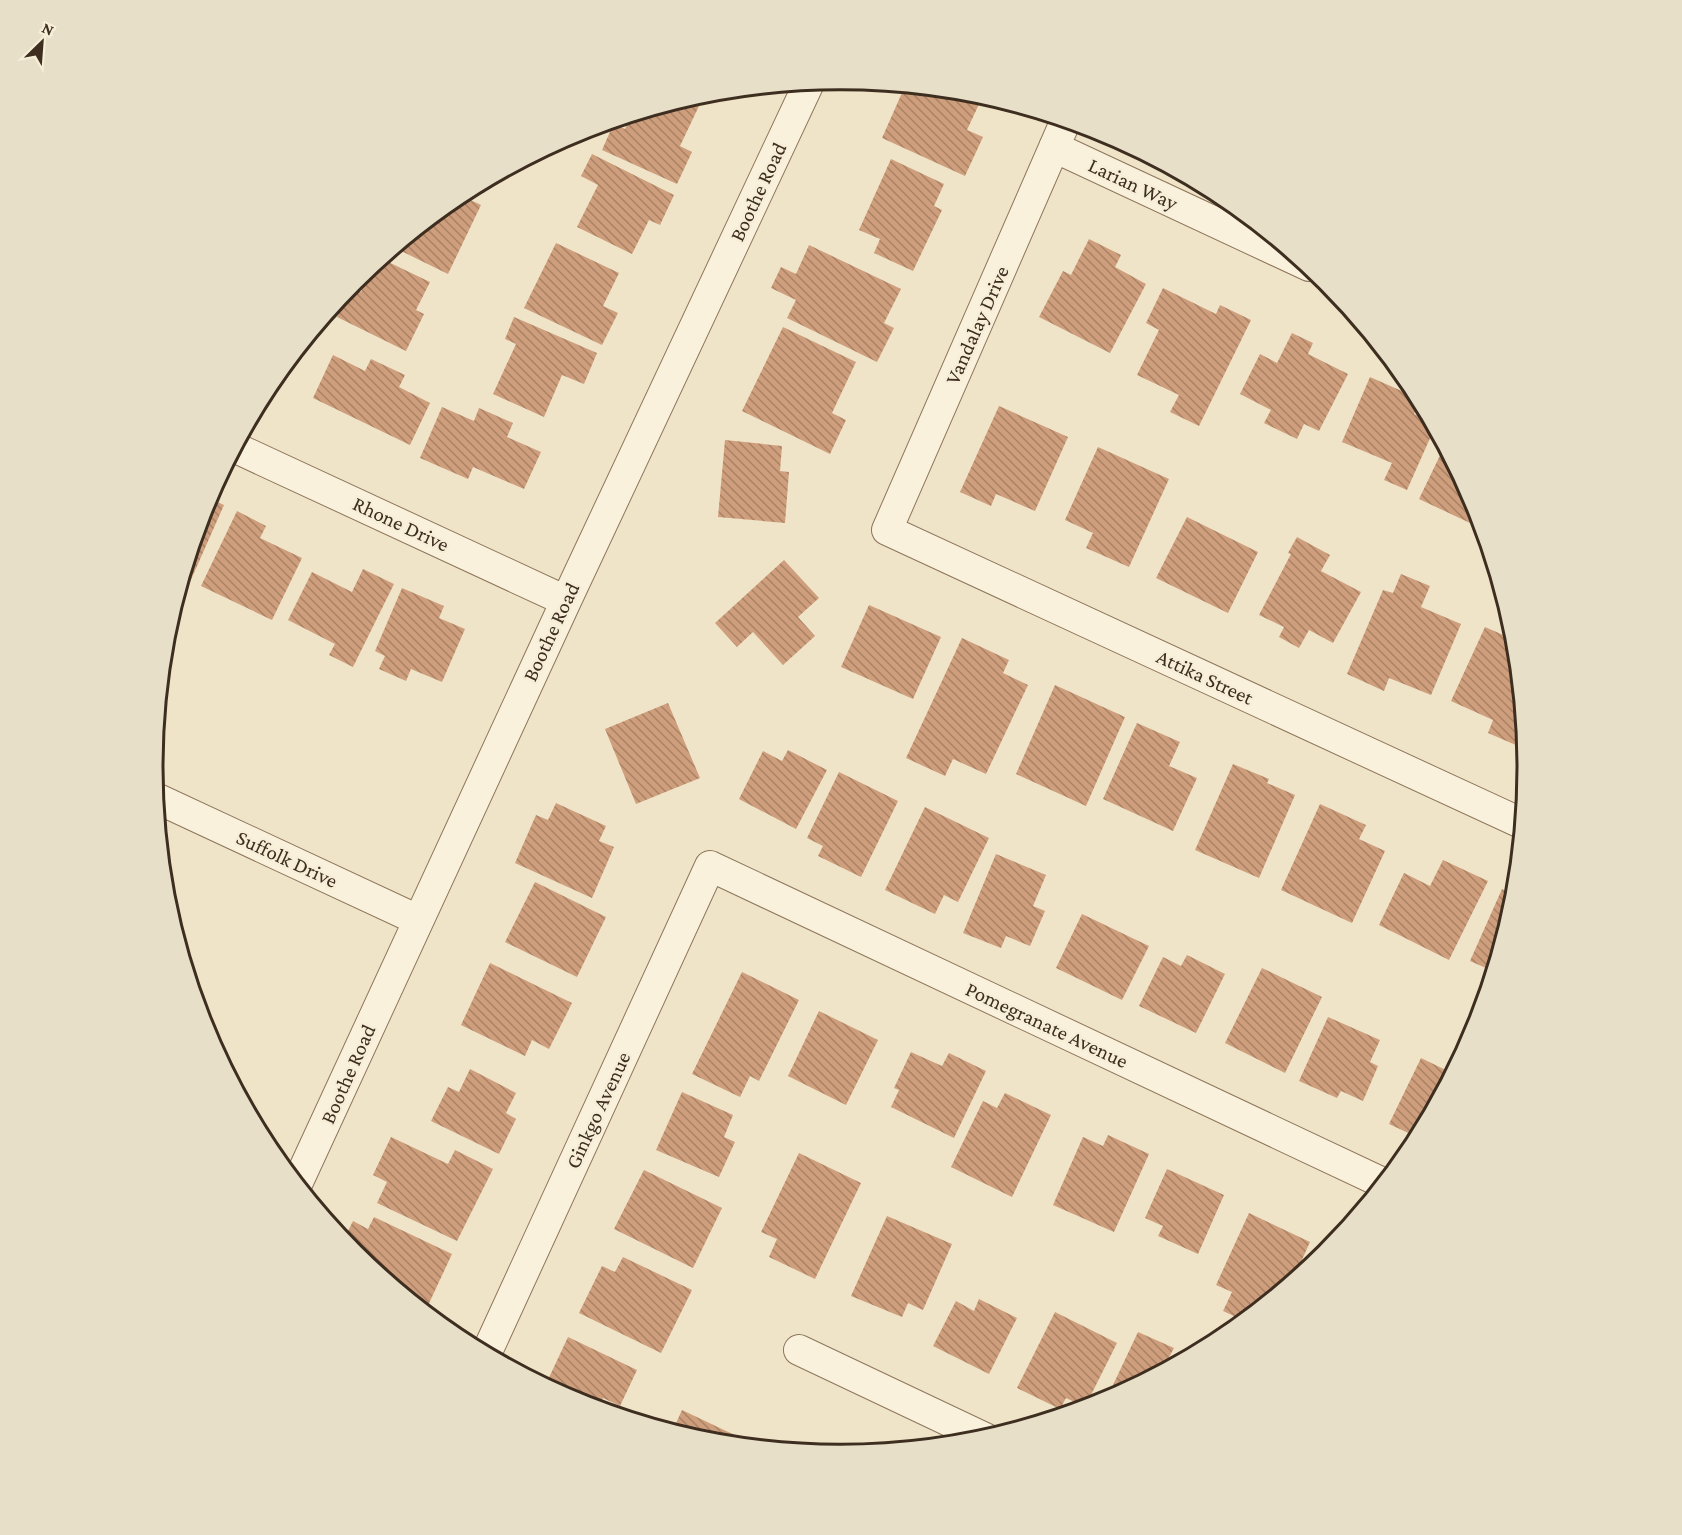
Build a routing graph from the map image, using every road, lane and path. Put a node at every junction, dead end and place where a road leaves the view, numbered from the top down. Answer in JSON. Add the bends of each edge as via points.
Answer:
{"nodes":[{"id":1,"x":805,"y":91,"type":"edge"},
{"id":2,"x":1063,"y":127,"type":"edge"},
{"id":3,"x":1054,"y":147,"type":"junction"},
{"id":4,"x":1283,"y":254,"type":"edge"},
{"id":5,"x":243,"y":450,"type":"edge"},
{"id":6,"x":888,"y":530,"type":"joint"},
{"id":7,"x":566,"y":601,"type":"junction"},
{"id":8,"x":165,"y":802,"type":"edge"},
{"id":9,"x":1516,"y":821,"type":"edge"},
{"id":10,"x":710,"y":866,"type":"joint"},
{"id":11,"x":418,"y":920,"type":"junction"},
{"id":12,"x":301,"y":1176,"type":"edge"},
{"id":13,"x":1378,"y":1181,"type":"edge"},
{"id":14,"x":490,"y":1346,"type":"edge"},
{"id":15,"x":799,"y":1350,"type":"dead end"},
{"id":16,"x":972,"y":1432,"type":"edge"}],
"edges":[{"from":1,"to":7,"type":"street","name":"Boothe Road"},
{"from":2,"to":3,"type":"street","name":"Vandalay Drive"},
{"from":3,"to":4,"type":"street","name":"Larian Way"},
{"from":3,"to":6,"type":"street","name":"Vandalay Drive"},
{"from":5,"to":7,"type":"street","name":"Rhone Drive"},
{"from":6,"to":9,"type":"street","name":"Attika Street"},
{"from":7,"to":11,"type":"street","name":"Boothe Road"},
{"from":8,"to":11,"type":"street","name":"Suffolk Drive"},
{"from":10,"to":13,"type":"street","name":"Pomegranate Avenue"},
{"from":10,"to":14,"type":"street","name":"Ginkgo Avenue"},
{"from":11,"to":12,"type":"street","name":"Boothe Road"},
{"from":15,"to":16,"type":"street"}]}
